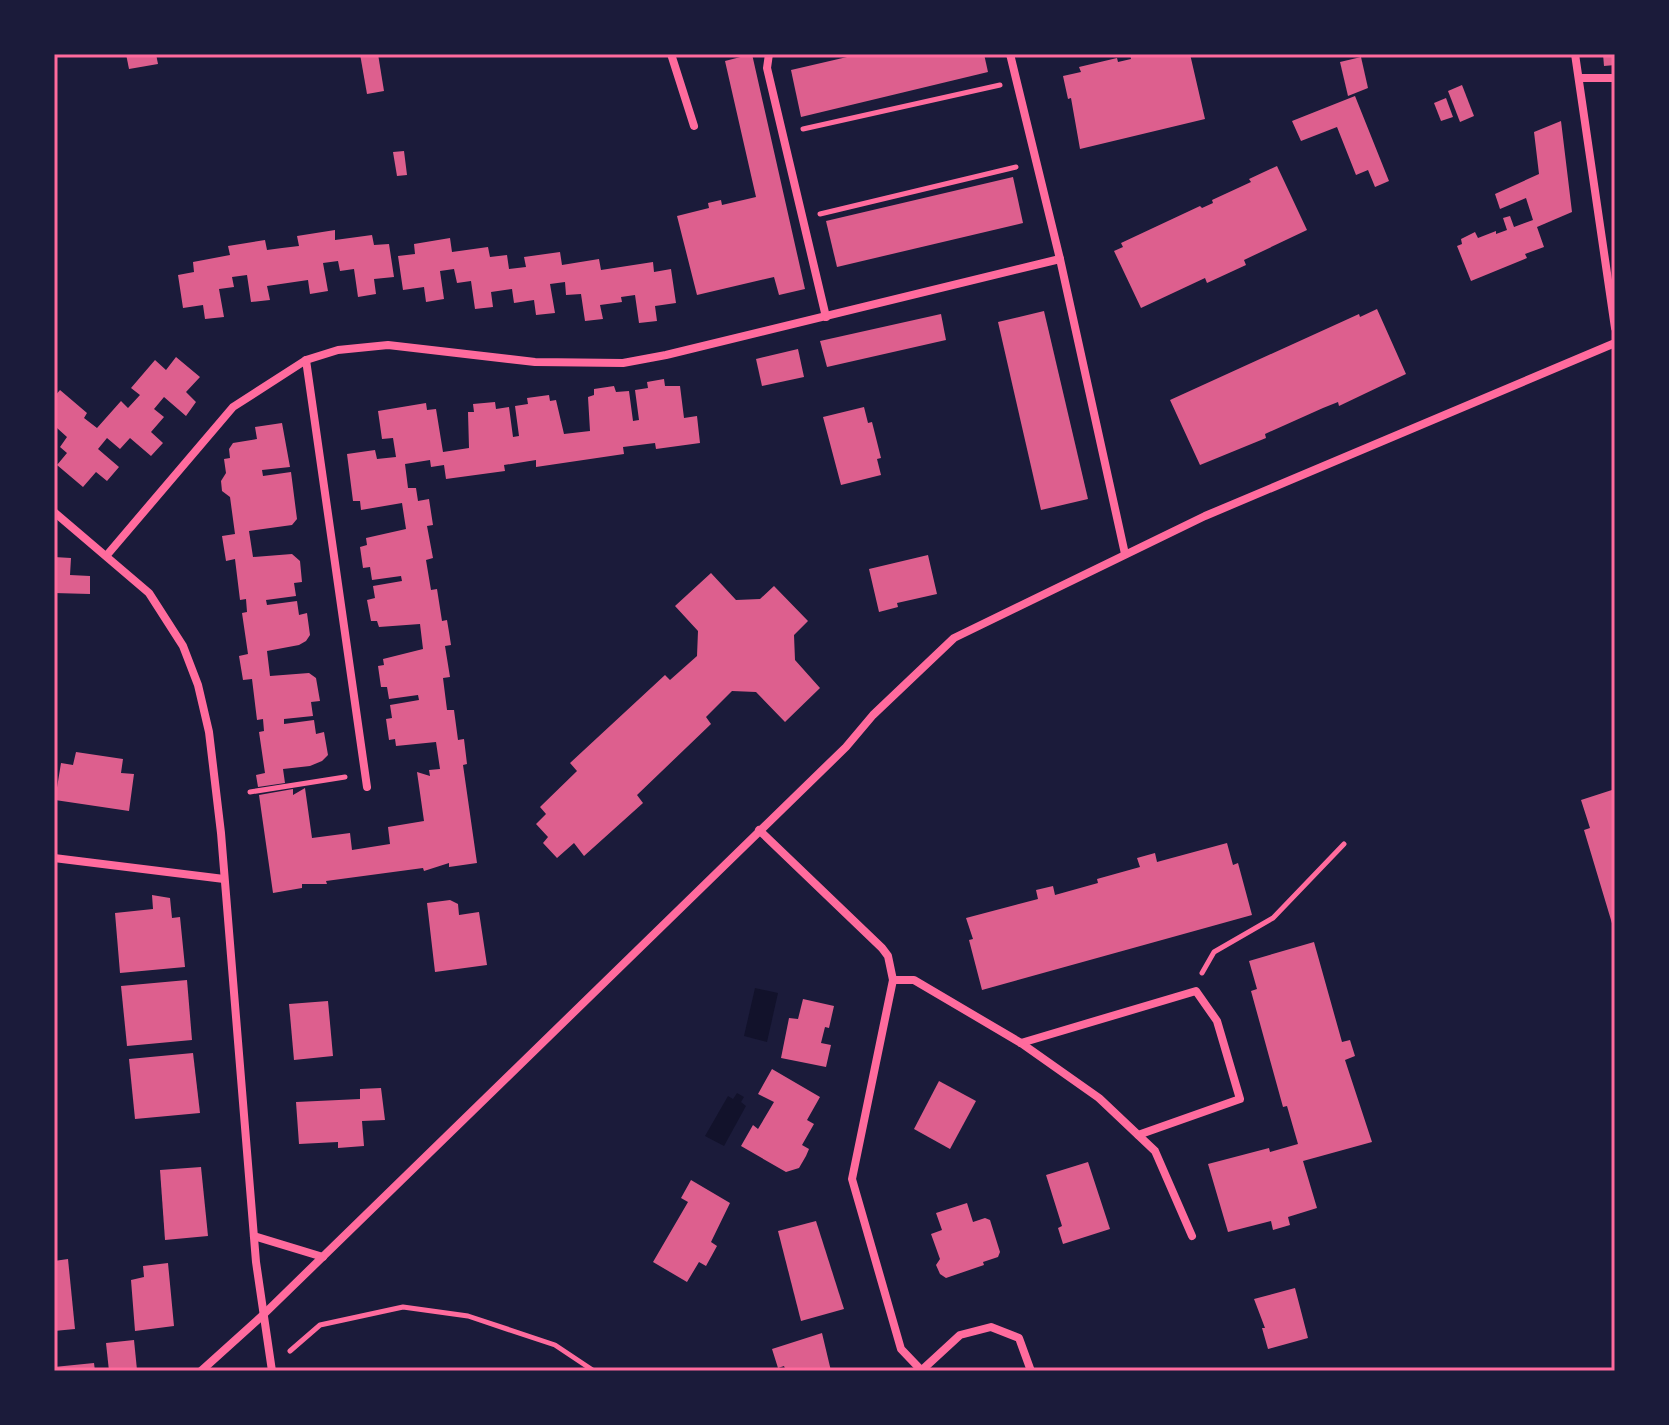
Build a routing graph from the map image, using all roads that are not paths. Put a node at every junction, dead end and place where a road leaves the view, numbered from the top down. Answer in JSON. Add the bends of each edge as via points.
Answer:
{"nodes":[{"id":1,"x":671,"y":54,"type":"edge"},
{"id":2,"x":769,"y":54,"type":"edge"},
{"id":3,"x":1010,"y":54,"type":"edge"},
{"id":4,"x":1575,"y":54,"type":"edge"},
{"id":5,"x":1579,"y":78,"type":"junction"},
{"id":6,"x":1615,"y":78,"type":"edge"},
{"id":7,"x":694,"y":126,"type":"dead end"},
{"id":8,"x":1060,"y":259,"type":"junction"},
{"id":9,"x":826,"y":317,"type":"junction"},
{"id":10,"x":1615,"y":328,"type":"edge"},
{"id":11,"x":1615,"y":343,"type":"edge"},
{"id":12,"x":306,"y":360,"type":"junction"},
{"id":13,"x":54,"y":512,"type":"edge"},
{"id":14,"x":1125,"y":554,"type":"junction"},
{"id":15,"x":107,"y":555,"type":"junction"},
{"id":16,"x":367,"y":787,"type":"dead end"},
{"id":17,"x":759,"y":830,"type":"junction"},
{"id":18,"x":54,"y":858,"type":"edge"},
{"id":19,"x":224,"y":879,"type":"junction"},
{"id":20,"x":893,"y":980,"type":"junction"},
{"id":21,"x":1021,"y":1043,"type":"junction"},
{"id":22,"x":1138,"y":1135,"type":"junction"},
{"id":23,"x":254,"y":1236,"type":"junction"},
{"id":24,"x":1192,"y":1236,"type":"dead end"},
{"id":25,"x":323,"y":1257,"type":"junction"},
{"id":26,"x":263,"y":1315,"type":"junction"},
{"id":27,"x":272,"y":1369,"type":"edge"},
{"id":28,"x":201,"y":1371,"type":"edge"},
{"id":29,"x":922,"y":1371,"type":"edge"},
{"id":30,"x":1031,"y":1371,"type":"edge"}],
"edges":[{"from":1,"to":7,"type":"street"},
{"from":2,"to":9,"type":"street","via":[[767,68]]},
{"from":3,"to":8,"type":"street"},
{"from":4,"to":5,"type":"street"},
{"from":5,"to":6,"type":"street"},
{"from":5,"to":10,"type":"street"},
{"from":8,"to":9,"type":"street"},
{"from":8,"to":14,"type":"street"},
{"from":9,"to":12,"type":"street","via":[[623,363],[535,362],[388,345],[338,350]]},
{"from":11,"to":14,"type":"street"},
{"from":12,"to":15,"type":"street","via":[[233,407]]},
{"from":12,"to":16,"type":"street"},
{"from":13,"to":15,"type":"street"},
{"from":14,"to":17,"type":"street","via":[[954,638]]},
{"from":15,"to":19,"type":"street","via":[[149,593],[183,646],[198,685],[209,732]]},
{"from":17,"to":20,"type":"street","via":[[882,948]]},
{"from":17,"to":25,"type":"street"},
{"from":18,"to":19,"type":"street"},
{"from":19,"to":23,"type":"street"},
{"from":20,"to":21,"type":"street","via":[[914,980]]},
{"from":20,"to":29,"type":"street","via":[[852,1179],[901,1349]]},
{"from":21,"to":22,"type":"street","via":[[1099,1098]]},
{"from":21,"to":22,"type":"street","via":[[1196,991],[1217,1021],[1240,1099]]},
{"from":22,"to":24,"type":"street","via":[[1155,1151]]},
{"from":23,"to":25,"type":"street"},
{"from":23,"to":26,"type":"street"},
{"from":25,"to":26,"type":"street"},
{"from":26,"to":27,"type":"street"},
{"from":26,"to":28,"type":"street"},
{"from":29,"to":30,"type":"street","via":[[960,1335],[991,1327],[1019,1338]]}]}
